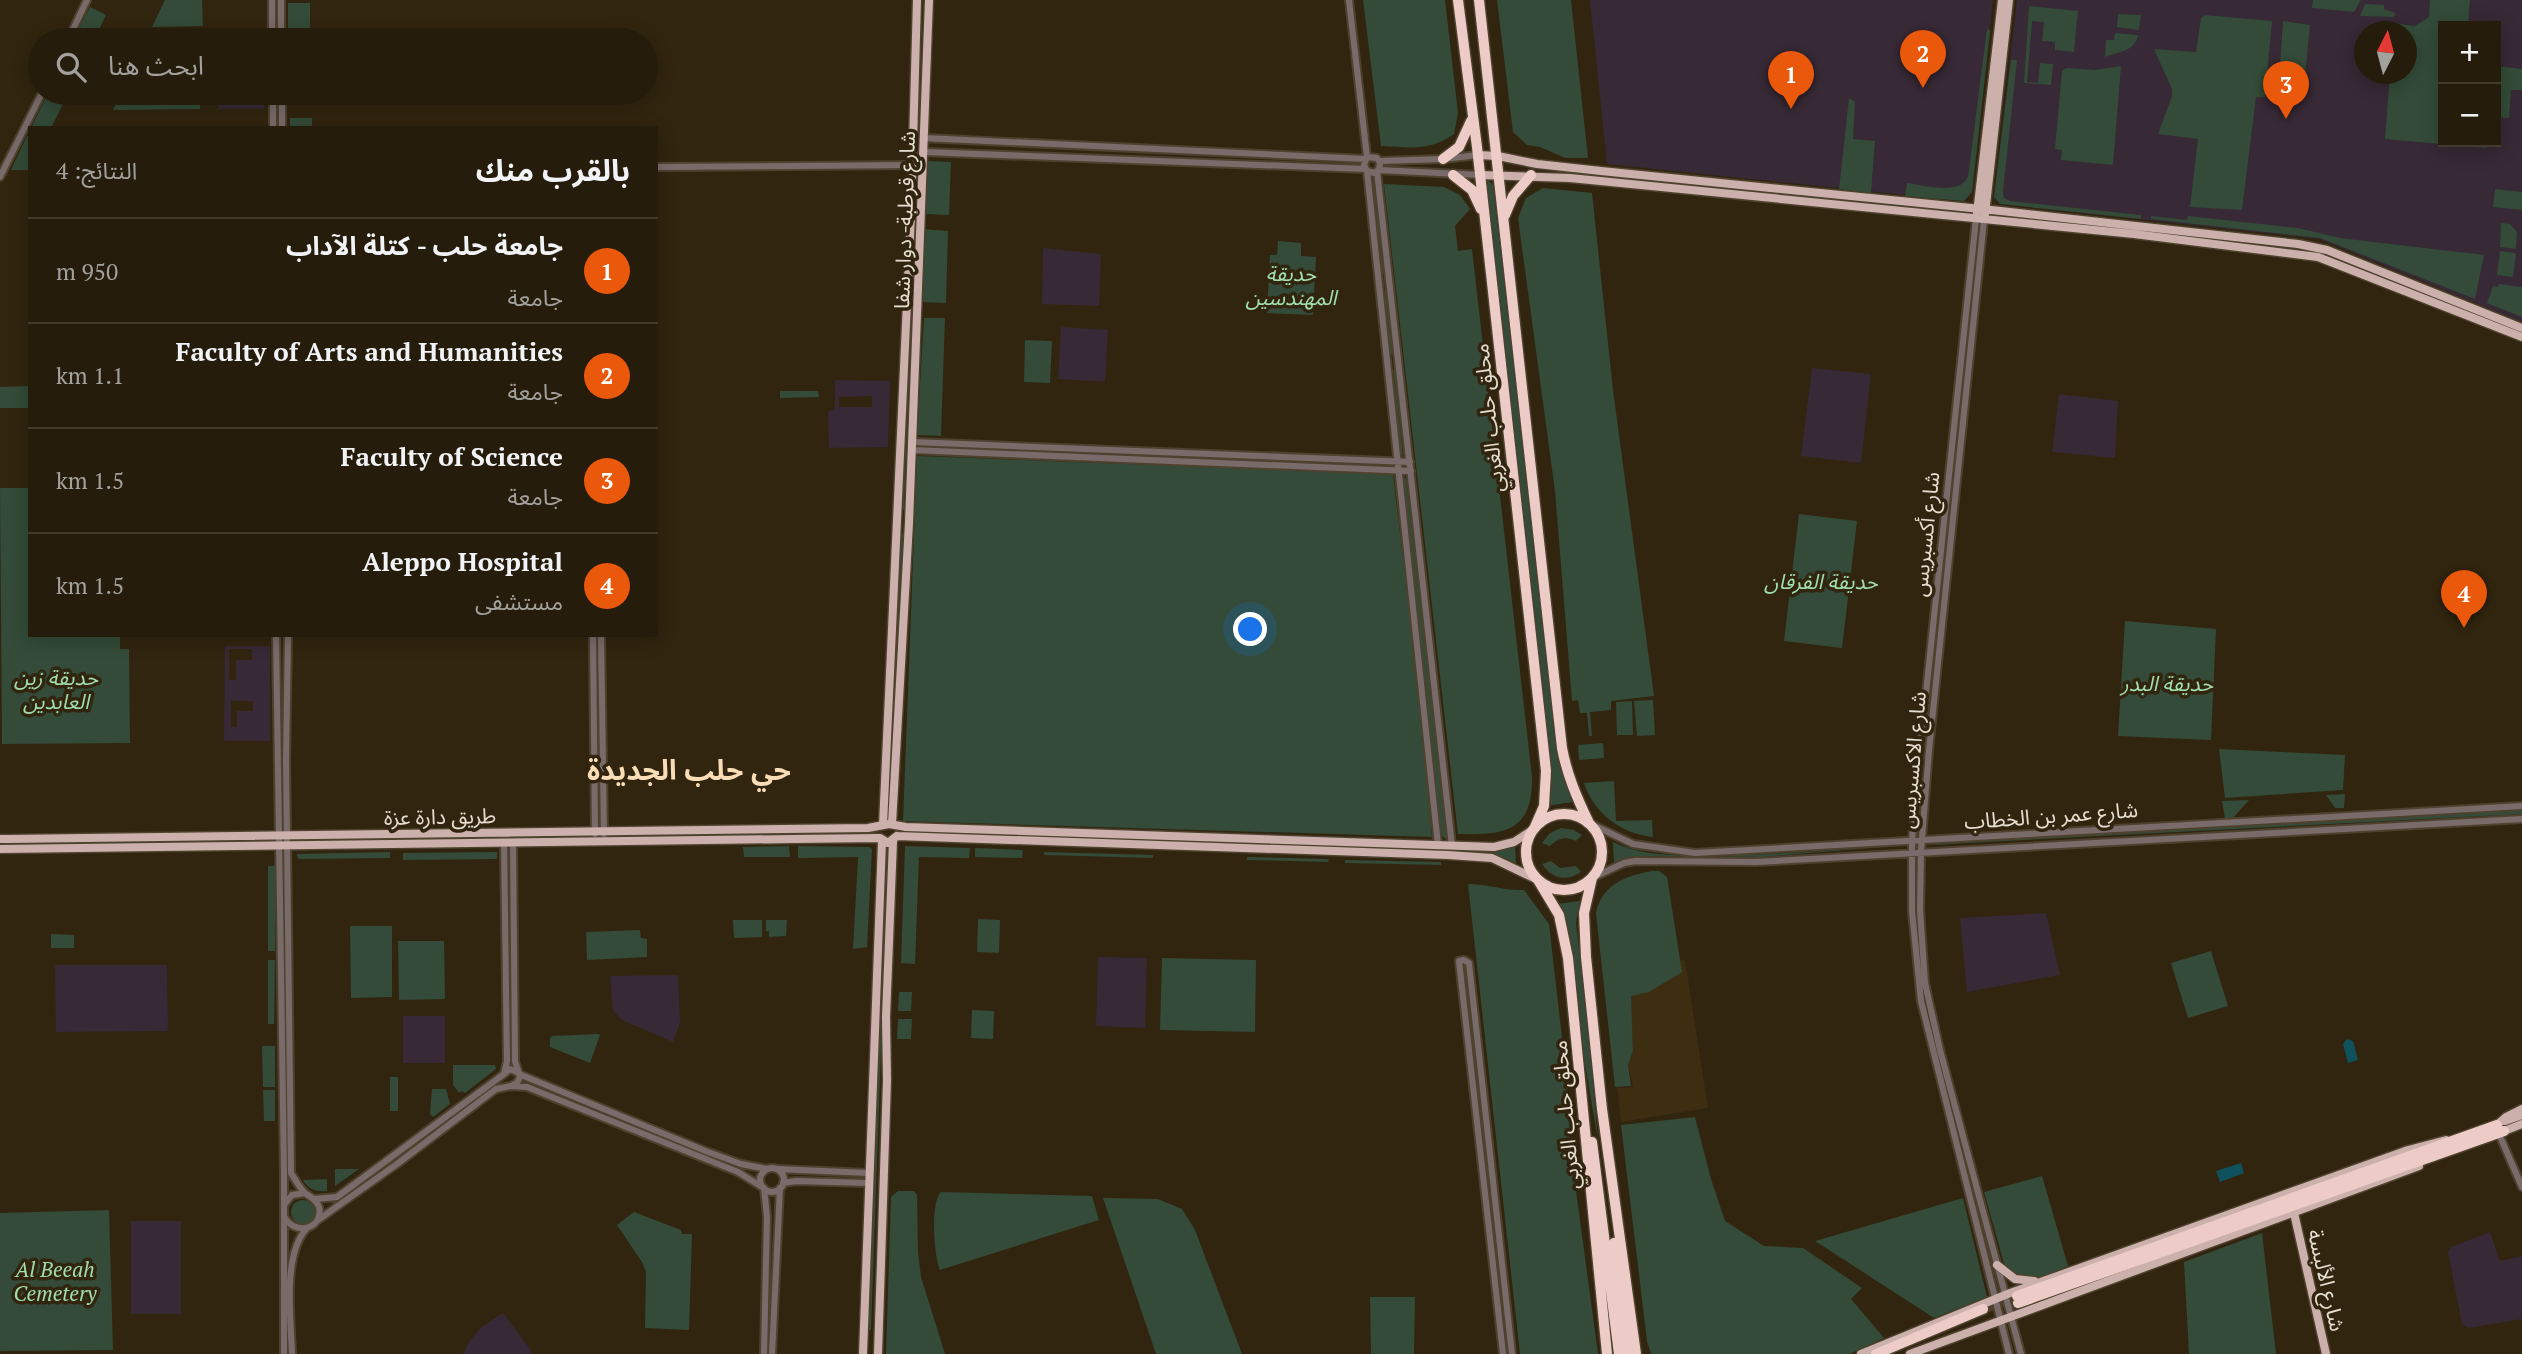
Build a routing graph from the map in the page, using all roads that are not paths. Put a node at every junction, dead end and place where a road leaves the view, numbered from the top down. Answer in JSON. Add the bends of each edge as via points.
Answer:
{"nodes":[{"id":1,"x":87,"y":0,"type":"edge"},
{"id":2,"x":272,"y":0,"type":"edge"},
{"id":3,"x":281,"y":0,"type":"edge"},
{"id":4,"x":929,"y":0,"type":"edge"},
{"id":5,"x":1349,"y":0,"type":"edge"},
{"id":6,"x":1458,"y":0,"type":"edge"},
{"id":7,"x":1479,"y":0,"type":"edge"},
{"id":8,"x":2002,"y":0,"type":"edge"},
{"id":9,"x":2009,"y":0,"type":"edge"},
{"id":10,"x":916,"y":5,"type":"edge"},
{"id":11,"x":929,"y":10,"type":"junction"},
{"id":12,"x":74,"y":28,"type":"edge"},
{"id":13,"x":272,"y":28,"type":"edge"},
{"id":14,"x":281,"y":28,"type":"edge"},
{"id":15,"x":36,"y":105,"type":"edge"},
{"id":16,"x":273,"y":105,"type":"edge"},
{"id":17,"x":282,"y":105,"type":"edge"},
{"id":18,"x":1472,"y":117,"type":"junction"},
{"id":19,"x":273,"y":126,"type":"edge"},
{"id":20,"x":282,"y":126,"type":"edge"},
{"id":21,"x":925,"y":138,"type":"junction"},
{"id":22,"x":1190,"y":150,"type":"junction"},
{"id":23,"x":924,"y":152,"type":"junction"},
{"id":24,"x":1292,"y":155,"type":"junction"},
{"id":25,"x":1478,"y":155,"type":"junction"},
{"id":26,"x":1498,"y":156,"type":"junction"},
{"id":27,"x":1366,"y":158,"type":"junction"},
{"id":28,"x":1443,"y":159,"type":"junction"},
{"id":29,"x":1380,"y":161,"type":"junction"},
{"id":30,"x":1189,"y":162,"type":"junction"},
{"id":31,"x":912,"y":165,"type":"junction"},
{"id":32,"x":658,"y":167,"type":"edge"},
{"id":33,"x":1292,"y":167,"type":"junction"},
{"id":34,"x":1366,"y":170,"type":"junction"},
{"id":35,"x":1378,"y":170,"type":"junction"},
{"id":36,"x":1500,"y":174,"type":"junction"},
{"id":37,"x":1453,"y":175,"type":"junction"},
{"id":38,"x":1480,"y":175,"type":"junction"},
{"id":39,"x":1531,"y":175,"type":"junction"},
{"id":40,"x":0,"y":177,"type":"edge"},
{"id":41,"x":1981,"y":209,"type":"junction"},
{"id":42,"x":1484,"y":214,"type":"junction"},
{"id":43,"x":1503,"y":219,"type":"junction"},
{"id":44,"x":1980,"y":220,"type":"junction"},
{"id":45,"x":2181,"y":230,"type":"junction"},
{"id":46,"x":2180,"y":241,"type":"junction"},
{"id":47,"x":908,"y":271,"type":"junction"},
{"id":48,"x":919,"y":271,"type":"junction"},
{"id":49,"x":1379,"y":287,"type":"junction"},
{"id":50,"x":1390,"y":287,"type":"junction"},
{"id":51,"x":2522,"y":328,"type":"edge"},
{"id":52,"x":2522,"y":337,"type":"edge"},
{"id":53,"x":1387,"y":364,"type":"junction"},
{"id":54,"x":1399,"y":364,"type":"junction"},
{"id":55,"x":998,"y":445,"type":"junction"},
{"id":56,"x":912,"y":446,"type":"junction"},
{"id":57,"x":1108,"y":450,"type":"junction"},
{"id":58,"x":1198,"y":453,"type":"junction"},
{"id":59,"x":997,"y":454,"type":"junction"},
{"id":60,"x":1108,"y":458,"type":"junction"},
{"id":61,"x":1197,"y":462,"type":"junction"},
{"id":62,"x":1398,"y":462,"type":"junction"},
{"id":63,"x":1410,"y":462,"type":"junction"},
{"id":64,"x":1398,"y":470,"type":"junction"},
{"id":65,"x":1411,"y":471,"type":"junction"},
{"id":66,"x":898,"y":522,"type":"junction"},
{"id":67,"x":909,"y":523,"type":"junction"},
{"id":68,"x":276,"y":637,"type":"edge"},
{"id":69,"x":288,"y":637,"type":"edge"},
{"id":70,"x":593,"y":637,"type":"edge"},
{"id":71,"x":601,"y":637,"type":"edge"},
{"id":72,"x":2522,"y":806,"type":"edge"},
{"id":73,"x":2522,"y":819,"type":"edge"},
{"id":74,"x":1588,"y":823,"type":"junction"},
{"id":75,"x":888,"y":825,"type":"junction"},
{"id":76,"x":1534,"y":829,"type":"junction"},
{"id":77,"x":599,"y":834,"type":"junction"},
{"id":78,"x":283,"y":836,"type":"junction"},
{"id":79,"x":490,"y":837,"type":"junction"},
{"id":80,"x":0,"y":839,"type":"edge"},
{"id":81,"x":895,"y":839,"type":"junction"},
{"id":82,"x":881,"y":840,"type":"junction"},
{"id":83,"x":1912,"y":841,"type":"junction"},
{"id":84,"x":1922,"y":841,"type":"junction"},
{"id":85,"x":508,"y":842,"type":"junction"},
{"id":86,"x":1438,"y":845,"type":"junction"},
{"id":87,"x":283,"y":846,"type":"junction"},
{"id":88,"x":1452,"y":846,"type":"junction"},
{"id":89,"x":0,"y":849,"type":"edge"},
{"id":90,"x":1921,"y":851,"type":"junction"},
{"id":91,"x":1912,"y":852,"type":"junction"},
{"id":92,"x":1592,"y":878,"type":"junction"},
{"id":93,"x":1538,"y":880,"type":"junction"},
{"id":94,"x":874,"y":1017,"type":"junction"},
{"id":95,"x":886,"y":1017,"type":"junction"},
{"id":96,"x":518,"y":1073,"type":"junction"},
{"id":97,"x":504,"y":1074,"type":"junction"},
{"id":98,"x":511,"y":1086,"type":"junction"},
{"id":99,"x":2522,"y":1108,"type":"edge"},
{"id":100,"x":1602,"y":1109,"type":"junction"},
{"id":101,"x":1584,"y":1110,"type":"junction"},
{"id":102,"x":2522,"y":1115,"type":"edge"},
{"id":103,"x":2522,"y":1124,"type":"edge"},
{"id":104,"x":2500,"y":1130,"type":"junction"},
{"id":105,"x":2522,"y":1130,"type":"edge"},
{"id":106,"x":2458,"y":1143,"type":"junction"},
{"id":107,"x":768,"y":1169,"type":"junction"},
{"id":108,"x":778,"y":1169,"type":"junction"},
{"id":109,"x":868,"y":1173,"type":"junction"},
{"id":110,"x":868,"y":1183,"type":"junction"},
{"id":111,"x":781,"y":1186,"type":"junction"},
{"id":112,"x":763,"y":1187,"type":"junction"},
{"id":113,"x":2522,"y":1187,"type":"edge"},
{"id":114,"x":304,"y":1193,"type":"junction"},
{"id":115,"x":315,"y":1199,"type":"junction"},
{"id":116,"x":283,"y":1210,"type":"junction"},
{"id":117,"x":2294,"y":1213,"type":"junction"},
{"id":118,"x":317,"y":1220,"type":"junction"},
{"id":119,"x":307,"y":1228,"type":"junction"},
{"id":120,"x":1997,"y":1265,"type":"junction"},
{"id":121,"x":2048,"y":1280,"type":"junction"},
{"id":122,"x":2004,"y":1295,"type":"junction"},
{"id":123,"x":1995,"y":1298,"type":"junction"},
{"id":124,"x":2017,"y":1299,"type":"tunnel mouth"},
{"id":125,"x":2010,"y":1316,"type":"junction"},
{"id":126,"x":1999,"y":1319,"type":"junction"},
{"id":127,"x":1633,"y":1330,"type":"junction"},
{"id":128,"x":863,"y":1336,"type":"junction"},
{"id":129,"x":878,"y":1337,"type":"junction"},
{"id":130,"x":284,"y":1354,"type":"edge"},
{"id":131,"x":292,"y":1354,"type":"edge"},
{"id":132,"x":764,"y":1354,"type":"edge"},
{"id":133,"x":772,"y":1354,"type":"edge"},
{"id":134,"x":863,"y":1354,"type":"edge"},
{"id":135,"x":878,"y":1354,"type":"edge"},
{"id":136,"x":1503,"y":1354,"type":"edge"},
{"id":137,"x":1512,"y":1354,"type":"edge"},
{"id":138,"x":1607,"y":1354,"type":"edge"},
{"id":139,"x":1619,"y":1354,"type":"edge"},
{"id":140,"x":1626,"y":1354,"type":"edge"},
{"id":141,"x":1636,"y":1354,"type":"edge"},
{"id":142,"x":1644,"y":1354,"type":"edge"},
{"id":143,"x":1861,"y":1354,"type":"edge"},
{"id":144,"x":1876,"y":1354,"type":"edge"},
{"id":145,"x":1892,"y":1354,"type":"edge"},
{"id":146,"x":1910,"y":1354,"type":"edge"},
{"id":147,"x":2009,"y":1354,"type":"edge"},
{"id":148,"x":2021,"y":1354,"type":"edge"},
{"id":149,"x":2326,"y":1354,"type":"edge"}],
"edges":[{"from":1,"to":12,"type":"street"},
{"from":2,"to":13,"type":"street"},
{"from":3,"to":14,"type":"street"},
{"from":4,"to":11,"type":"main road","name":"شارع قرطبة- دوار شفا"},
{"from":5,"to":27,"type":"street"},
{"from":6,"to":18,"type":"highway","name":"محلق حلب الغربي"},
{"from":7,"to":26,"type":"highway","name":"محلق حلب الغربي"},
{"from":8,"to":41,"type":"main road"},
{"from":9,"to":41,"type":"main road"},
{"from":10,"to":11,"type":"main road"},
{"from":10,"to":31,"type":"main road"},
{"from":11,"to":21,"type":"main road","name":"شارع قرطبة- دوار شفا"},
{"from":15,"to":40,"type":"street"},
{"from":16,"to":19,"type":"street"},
{"from":17,"to":20,"type":"street"},
{"from":18,"to":25,"type":"highway","name":"محلق حلب الغربي"},
{"from":18,"to":28,"type":"highway","via":[[1463,141]]},
{"from":21,"to":22,"type":"street"},
{"from":21,"to":23,"type":"main road","name":"شارع قرطبة- دوار شفا"},
{"from":22,"to":24,"type":"street"},
{"from":22,"to":30,"type":"street"},
{"from":23,"to":30,"type":"street"},
{"from":23,"to":48,"type":"main road","name":"شارع قرطبة- دوار شفا"},
{"from":24,"to":27,"type":"street"},
{"from":24,"to":33,"type":"street"},
{"from":25,"to":26,"type":"main road"},
{"from":25,"to":28,"type":"street"},
{"from":25,"to":38,"type":"highway","name":"محلق حلب الغربي"},
{"from":26,"to":36,"type":"highway","name":"محلق حلب الغربي"},
{"from":26,"to":41,"type":"main road","via":[[1601,172]]},
{"from":27,"to":29,"type":"street","via":[[1375,156]]},
{"from":27,"to":34,"type":"street"},
{"from":28,"to":29,"type":"street"},
{"from":29,"to":35,"type":"street"},
{"from":30,"to":33,"type":"street"},
{"from":31,"to":32,"type":"street"},
{"from":31,"to":47,"type":"main road"},
{"from":33,"to":34,"type":"street"},
{"from":34,"to":35,"type":"street"},
{"from":34,"to":49,"type":"street"},
{"from":35,"to":37,"type":"street"},
{"from":35,"to":50,"type":"street"},
{"from":36,"to":38,"type":"main road"},
{"from":36,"to":39,"type":"main road"},
{"from":36,"to":43,"type":"highway","name":"محلق حلب الغربي"},
{"from":37,"to":38,"type":"street"},
{"from":37,"to":42,"type":"highway","via":[[1472,190]]},
{"from":38,"to":42,"type":"highway","name":"محلق حلب الغربي"},
{"from":39,"to":43,"type":"highway","via":[[1513,196]]},
{"from":39,"to":44,"type":"main road"},
{"from":41,"to":44,"type":"main road"},
{"from":41,"to":45,"type":"main road"},
{"from":42,"to":76,"type":"highway","name":"محلق حلب الغربي","via":[[1546,771],[1544,806]]},
{"from":43,"to":74,"type":"highway","name":"محلق حلب الغربي","via":[[1562,748]]},
{"from":44,"to":46,"type":"main road"},
{"from":44,"to":83,"type":"street","name":"شارع أكسبريس"},
{"from":44,"to":84,"type":"street","name":"شارع الاكسبريس"},
{"from":45,"to":46,"type":"main road"},
{"from":45,"to":51,"type":"main road","via":[[2327,250]]},
{"from":46,"to":52,"type":"main road","via":[[2318,257]]},
{"from":47,"to":48,"type":"main road"},
{"from":47,"to":66,"type":"main road"},
{"from":48,"to":56,"type":"main road","name":"شارع قرطبة- دوار شفا"},
{"from":49,"to":50,"type":"street"},
{"from":49,"to":53,"type":"street"},
{"from":50,"to":54,"type":"street"},
{"from":53,"to":54,"type":"street"},
{"from":53,"to":62,"type":"street"},
{"from":54,"to":63,"type":"street"},
{"from":55,"to":56,"type":"street"},
{"from":55,"to":57,"type":"street"},
{"from":55,"to":59,"type":"street"},
{"from":56,"to":59,"type":"street"},
{"from":56,"to":67,"type":"main road","name":"شارع قرطبة- دوار شفا"},
{"from":57,"to":58,"type":"street"},
{"from":57,"to":60,"type":"street"},
{"from":58,"to":61,"type":"street"},
{"from":58,"to":62,"type":"street"},
{"from":59,"to":60,"type":"street"},
{"from":60,"to":61,"type":"street"},
{"from":61,"to":64,"type":"street"},
{"from":62,"to":63,"type":"street"},
{"from":62,"to":64,"type":"street"},
{"from":63,"to":65,"type":"street"},
{"from":64,"to":65,"type":"street"},
{"from":64,"to":86,"type":"street"},
{"from":65,"to":88,"type":"street"},
{"from":66,"to":67,"type":"main road"},
{"from":66,"to":75,"type":"main road"},
{"from":67,"to":75,"type":"main road","name":"شارع قرطبة- دوار شفا"},
{"from":68,"to":78,"type":"street"},
{"from":69,"to":78,"type":"street"},
{"from":70,"to":77,"type":"street"},
{"from":71,"to":77,"type":"street"},
{"from":72,"to":84,"type":"street","name":"شارع عمر بن الخطاب"},
{"from":73,"to":90,"type":"street","name":"شارع عمر بن الخطاب"},
{"from":74,"to":76,"type":"highway","via":[[1563,814]]},
{"from":74,"to":83,"type":"street","name":"شارع عمر بن الخطاب","via":[[1633,844],[1680,852]]},
{"from":74,"to":92,"type":"highway","via":[[1602,849]]},
{"from":75,"to":77,"type":"main road","name":"طريق دارة عزة"},
{"from":75,"to":81,"type":"main road"},
{"from":75,"to":82,"type":"main road","via":[[878,834]]},
{"from":75,"to":86,"type":"main road","name":"طريق دارة عزة"},
{"from":76,"to":88,"type":"main road","name":"طريق دارة عزة","via":[[1514,842],[1494,847]]},
{"from":76,"to":93,"type":"highway","via":[[1526,855]]},
{"from":77,"to":79,"type":"main road","name":"طريق دارة عزة"},
{"from":78,"to":79,"type":"main road","name":"طريق دارة عزة"},
{"from":78,"to":80,"type":"main road","name":"طريق دارة عزة"},
{"from":78,"to":87,"type":"street"},
{"from":79,"to":85,"type":"main road"},
{"from":79,"to":87,"type":"main road"},
{"from":81,"to":82,"type":"main road"},
{"from":81,"to":93,"type":"main road","via":[[1448,855],[1492,859]]},
{"from":81,"to":95,"type":"main road"},
{"from":82,"to":85,"type":"main road"},
{"from":82,"to":94,"type":"main road"},
{"from":83,"to":84,"type":"street","name":"شارع عمر بن الخطاب"},
{"from":83,"to":91,"type":"street","name":"شارع أكسبريس"},
{"from":84,"to":90,"type":"street","name":"شارع الاكسبريس"},
{"from":85,"to":96,"type":"street"},
{"from":85,"to":97,"type":"street"},
{"from":86,"to":88,"type":"main road","name":"طريق دارة عزة"},
{"from":87,"to":89,"type":"main road"},
{"from":87,"to":114,"type":"street","via":[[291,1173]]},
{"from":87,"to":116,"type":"street"},
{"from":90,"to":91,"type":"street","name":"شارع عمر بن الخطاب"},
{"from":90,"to":120,"type":"street","name":"شارع الاكسبريس","via":[[1925,983]]},
{"from":91,"to":92,"type":"street","name":"شارع عمر بن الخطاب","via":[[1756,862],[1646,860],[1624,863]]},
{"from":91,"to":123,"type":"street","name":"شارع أكسبريس","via":[[1912,911],[1921,1001]]},
{"from":92,"to":93,"type":"highway","via":[[1566,890]]},
{"from":92,"to":100,"type":"highway","name":"محلق حلب الغربي","via":[[1584,913]]},
{"from":93,"to":101,"type":"highway","name":"محلق حلب الغربي","via":[[1559,915],[1568,958]]},
{"from":94,"to":95,"type":"main road"},
{"from":94,"to":109,"type":"main road"},
{"from":95,"to":129,"type":"main road"},
{"from":96,"to":97,"type":"street","via":[[510,1069]]},
{"from":96,"to":98,"type":"street","via":[[517,1083]]},
{"from":96,"to":107,"type":"street","via":[[708,1152]]},
{"from":97,"to":98,"type":"street","via":[[505,1083]]},
{"from":97,"to":115,"type":"street","via":[[337,1197]]},
{"from":98,"to":112,"type":"street","via":[[527,1087],[738,1172]]},
{"from":98,"to":118,"type":"street","via":[[496,1088]]},
{"from":99,"to":104,"type":"main road","via":[[2506,1116]]},
{"from":100,"to":127,"type":"highway","name":"محلق حلب الغربي"},
{"from":100,"to":140,"type":"highway"},
{"from":101,"to":138,"type":"highway","name":"محلق حلب الغربي"},
{"from":101,"to":139,"type":"highway","via":[[1595,1156]]},
{"from":102,"to":104,"type":"main road"},
{"from":103,"to":104,"type":"main road"},
{"from":104,"to":105,"type":"main road"},
{"from":104,"to":106,"type":"highway"},
{"from":104,"to":113,"type":"street"},
{"from":106,"to":117,"type":"main road","via":[[2445,1156]]},
{"from":106,"to":121,"type":"main road","via":[[2434,1142],[2408,1150]]},
{"from":106,"to":124,"type":"highway"},
{"from":107,"to":108,"type":"street"},
{"from":107,"to":112,"type":"street","via":[[761,1177]]},
{"from":108,"to":109,"type":"street"},
{"from":108,"to":111,"type":"street","via":[[783,1175]]},
{"from":109,"to":110,"type":"main road"},
{"from":110,"to":111,"type":"street","via":[[796,1181]]},
{"from":110,"to":128,"type":"main road"},
{"from":111,"to":112,"type":"street","via":[[772,1191]]},
{"from":111,"to":133,"type":"street"},
{"from":112,"to":132,"type":"street","via":[[767,1217]]},
{"from":114,"to":115,"type":"street"},
{"from":114,"to":116,"type":"street","via":[[292,1195]]},
{"from":115,"to":118,"type":"street"},
{"from":116,"to":119,"type":"street","via":[[290,1226]]},
{"from":116,"to":130,"type":"street"},
{"from":117,"to":125,"type":"main road"},
{"from":117,"to":149,"type":"main road","name":"شارع الألبسة"},
{"from":118,"to":119,"type":"street"},
{"from":119,"to":131,"type":"street","via":[[298,1237],[291,1259]]},
{"from":120,"to":121,"type":"main road","via":[[2019,1280]]},
{"from":120,"to":122,"type":"street","name":"شارع الاكسبريس"},
{"from":121,"to":122,"type":"main road"},
{"from":122,"to":123,"type":"main road"},
{"from":122,"to":125,"type":"street","name":"شارع الاكسبريس"},
{"from":123,"to":126,"type":"street","name":"شارع أكسبريس"},
{"from":123,"to":143,"type":"main road"},
{"from":125,"to":126,"type":"main road"},
{"from":125,"to":148,"type":"street","name":"شارع الاكسبريس"},
{"from":126,"to":146,"type":"main road"},
{"from":126,"to":147,"type":"street","name":"شارع أكسبريس"},
{"from":127,"to":141,"type":"highway","name":"محلق حلب الغربي"},
{"from":127,"to":142,"type":"highway"},
{"from":128,"to":129,"type":"main road"},
{"from":128,"to":134,"type":"main road"},
{"from":129,"to":135,"type":"main road"},
{"from":136,"to":137,"type":"street","via":[[1459,961],[1464,960],[1469,963]]},
{"from":144,"to":145,"type":"highway","via":[[1985,1311]]}]}
